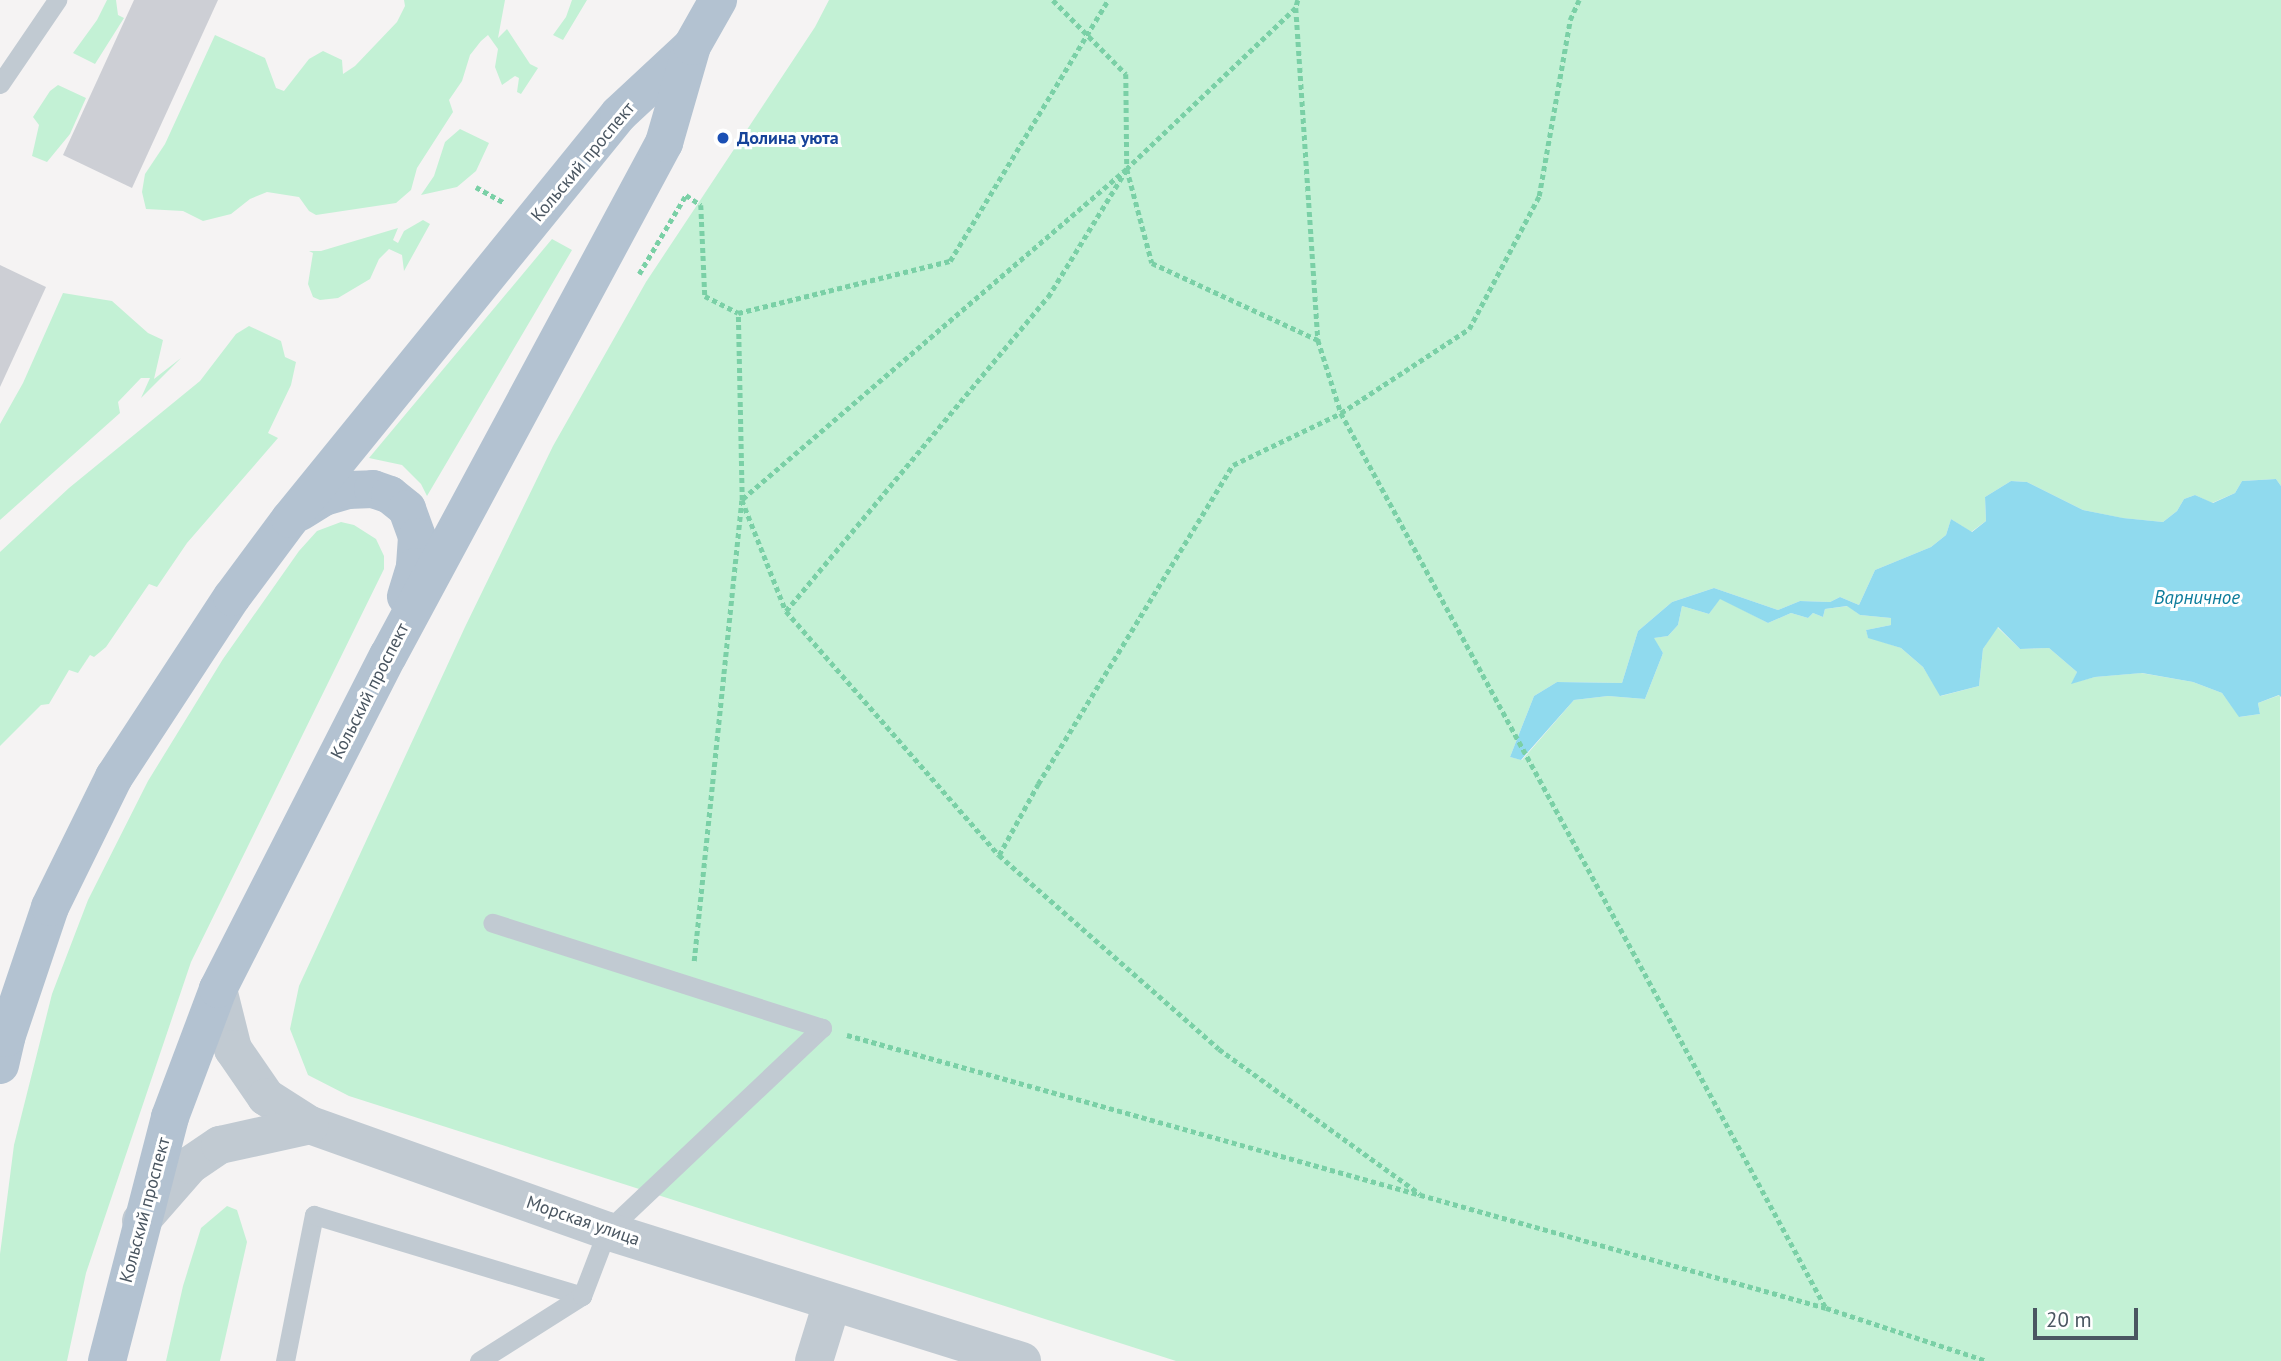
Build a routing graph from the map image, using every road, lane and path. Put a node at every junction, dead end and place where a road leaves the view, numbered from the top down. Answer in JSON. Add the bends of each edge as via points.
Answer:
{"nodes":[{"id":1,"x":57,"y":0,"type":"edge"},
{"id":2,"x":718,"y":0,"type":"edge"},
{"id":3,"x":1053,"y":0,"type":"edge"},
{"id":4,"x":1108,"y":0,"type":"edge"},
{"id":5,"x":1298,"y":0,"type":"edge"},
{"id":6,"x":1578,"y":0,"type":"edge"},
{"id":7,"x":1296,"y":8,"type":"junction"},
{"id":8,"x":1087,"y":34,"type":"junction"},
{"id":9,"x":692,"y":46,"type":"junction"},
{"id":10,"x":0,"y":84,"type":"edge"},
{"id":11,"x":1128,"y":169,"type":"junction"},
{"id":12,"x":701,"y":205,"type":"dead end"},
{"id":13,"x":738,"y":313,"type":"junction"},
{"id":14,"x":1318,"y":340,"type":"junction"},
{"id":15,"x":1341,"y":413,"type":"junction"},
{"id":16,"x":742,"y":500,"type":"junction"},
{"id":17,"x":290,"y":519,"type":"junction"},
{"id":18,"x":786,"y":611,"type":"junction"},
{"id":19,"x":388,"y":656,"type":"junction"},
{"id":20,"x":999,"y":855,"type":"junction"},
{"id":21,"x":492,"y":923,"type":"dead end"},
{"id":22,"x":692,"y":987,"type":"junction"},
{"id":23,"x":218,"y":989,"type":"junction"},
{"id":24,"x":822,"y":1028,"type":"junction"},
{"id":25,"x":0,"y":1065,"type":"edge"},
{"id":26,"x":310,"y":1125,"type":"junction"},
{"id":27,"x":1420,"y":1194,"type":"junction"},
{"id":28,"x":141,"y":1221,"type":"junction"},
{"id":29,"x":607,"y":1231,"type":"junction"},
{"id":30,"x":582,"y":1296,"type":"junction"},
{"id":31,"x":832,"y":1303,"type":"junction"},
{"id":32,"x":1826,"y":1308,"type":"junction"},
{"id":33,"x":107,"y":1361,"type":"edge"},
{"id":34,"x":285,"y":1361,"type":"edge"},
{"id":35,"x":479,"y":1361,"type":"edge"},
{"id":36,"x":814,"y":1361,"type":"edge"},
{"id":37,"x":1022,"y":1361,"type":"edge"},
{"id":38,"x":1987,"y":1361,"type":"edge"}],
"edges":[{"from":1,"to":10,"type":"lane"},
{"from":2,"to":9,"type":"main road","name":"Кольский проспект"},
{"from":3,"to":8,"type":"path"},
{"from":4,"to":8,"type":"path"},
{"from":5,"to":7,"type":"path"},
{"from":6,"to":15,"type":"path","via":[[1570,20],[1539,197],[1469,329]]},
{"from":7,"to":11,"type":"path"},
{"from":7,"to":14,"type":"path"},
{"from":8,"to":11,"type":"path","via":[[1126,74]]},
{"from":8,"to":13,"type":"path","via":[[950,261]]},
{"from":9,"to":17,"type":"main road","name":"Кольский проспект","via":[[620,114]]},
{"from":9,"to":19,"type":"main road","name":"Кольский проспект","via":[[664,142]]},
{"from":11,"to":14,"type":"path","via":[[1152,262]]},
{"from":11,"to":16,"type":"path"},
{"from":11,"to":18,"type":"path","via":[[1048,297]]},
{"from":12,"to":13,"type":"path","via":[[705,296]]},
{"from":13,"to":16,"type":"path"},
{"from":14,"to":15,"type":"path"},
{"from":15,"to":20,"type":"path","via":[[1233,465]]},
{"from":15,"to":32,"type":"path"},
{"from":16,"to":18,"type":"path"},
{"from":16,"to":22,"type":"path"},
{"from":17,"to":19,"type":"main road","via":[[324,497],[348,490],[373,489],[407,509],[417,537],[415,567]]},
{"from":17,"to":25,"type":"main road","name":"Кольский проспект","via":[[232,597],[114,777],[51,907]]},
{"from":18,"to":20,"type":"path"},
{"from":19,"to":23,"type":"main road","name":"Кольский проспект"},
{"from":20,"to":27,"type":"path","via":[[1219,1049]]},
{"from":21,"to":22,"type":"lane"},
{"from":22,"to":24,"type":"lane"},
{"from":23,"to":26,"type":"street","name":"Морская улица","via":[[233,1049],[266,1097]]},
{"from":23,"to":28,"type":"main road","name":"Кольский проспект","via":[[170,1117]]},
{"from":24,"to":27,"type":"path"},
{"from":24,"to":29,"type":"lane"},
{"from":26,"to":28,"type":"street","via":[[220,1145],[190,1165]]},
{"from":26,"to":29,"type":"street","name":"Морская улица"},
{"from":27,"to":32,"type":"path"},
{"from":28,"to":33,"type":"main road","name":"Кольский проспект"},
{"from":29,"to":30,"type":"lane"},
{"from":29,"to":31,"type":"street","name":"Морская улица"},
{"from":30,"to":34,"type":"lane","via":[[314,1215]]},
{"from":30,"to":35,"type":"lane"},
{"from":31,"to":36,"type":"street"},
{"from":31,"to":37,"type":"street","name":"Морская улица"},
{"from":32,"to":38,"type":"path"}]}
